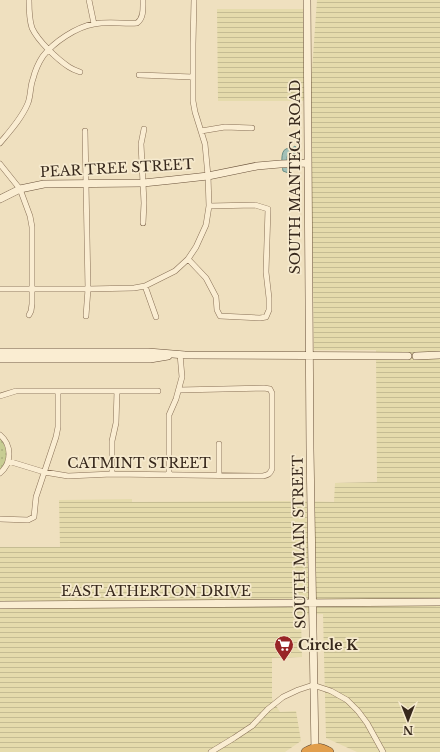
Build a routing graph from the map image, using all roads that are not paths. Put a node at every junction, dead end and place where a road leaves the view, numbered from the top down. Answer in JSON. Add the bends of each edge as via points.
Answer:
{"nodes":[{"id":1,"x":29,"y":0,"type":"edge"},
{"id":2,"x":89,"y":0,"type":"edge"},
{"id":3,"x":143,"y":0,"type":"edge"},
{"id":4,"x":194,"y":0,"type":"edge"},
{"id":5,"x":306,"y":0,"type":"edge"},
{"id":6,"x":94,"y":24,"type":"junction"},
{"id":7,"x":49,"y":50,"type":"junction"},
{"id":8,"x":80,"y":72,"type":"dead end"},
{"id":9,"x":139,"y":75,"type":"dead end"},
{"id":10,"x":193,"y":77,"type":"junction"},
{"id":11,"x":252,"y":128,"type":"dead end"},
{"id":12,"x":144,"y":129,"type":"dead end"},
{"id":13,"x":201,"y":131,"type":"junction"},
{"id":14,"x":85,"y":132,"type":"dead end"},
{"id":15,"x":0,"y":143,"type":"edge"},
{"id":16,"x":308,"y":163,"type":"junction"},
{"id":17,"x":0,"y":164,"type":"edge"},
{"id":18,"x":208,"y":176,"type":"junction"},
{"id":19,"x":143,"y":183,"type":"junction"},
{"id":20,"x":86,"y":184,"type":"junction"},
{"id":21,"x":20,"y":189,"type":"junction"},
{"id":22,"x":0,"y":199,"type":"edge"},
{"id":23,"x":209,"y":206,"type":"junction"},
{"id":24,"x":143,"y":223,"type":"dead end"},
{"id":25,"x":188,"y":259,"type":"junction"},
{"id":26,"x":145,"y":286,"type":"junction"},
{"id":27,"x":0,"y":289,"type":"edge"},
{"id":28,"x":31,"y":289,"type":"junction"},
{"id":29,"x":88,"y":290,"type":"junction"},
{"id":30,"x":29,"y":314,"type":"dead end"},
{"id":31,"x":86,"y":316,"type":"dead end"},
{"id":32,"x":156,"y":317,"type":"dead end"},
{"id":33,"x":0,"y":352,"type":"edge"},
{"id":34,"x":180,"y":354,"type":"junction"},
{"id":35,"x":310,"y":355,"type":"junction"},
{"id":36,"x":440,"y":355,"type":"edge"},
{"id":37,"x":408,"y":356,"type":"joint"},
{"id":38,"x":416,"y":356,"type":"joint"},
{"id":39,"x":0,"y":359,"type":"edge"},
{"id":40,"x":179,"y":390,"type":"junction"},
{"id":41,"x":58,"y":391,"type":"junction"},
{"id":42,"x":117,"y":391,"type":"junction"},
{"id":43,"x":158,"y":391,"type":"dead end"},
{"id":44,"x":0,"y":396,"type":"edge"},
{"id":45,"x":0,"y":435,"type":"edge"},
{"id":46,"x":219,"y":444,"type":"dead end"},
{"id":47,"x":8,"y":461,"type":"junction"},
{"id":48,"x":44,"y":472,"type":"junction"},
{"id":49,"x":0,"y":473,"type":"edge"},
{"id":50,"x":112,"y":474,"type":"junction"},
{"id":51,"x":169,"y":474,"type":"junction"},
{"id":52,"x":219,"y":475,"type":"junction"},
{"id":53,"x":0,"y":519,"type":"edge"},
{"id":54,"x":440,"y":602,"type":"edge"},
{"id":55,"x":312,"y":603,"type":"junction"},
{"id":56,"x":0,"y":605,"type":"edge"},
{"id":57,"x":314,"y":685,"type":"junction"},
{"id":58,"x":312,"y":751,"type":"edge"},
{"id":59,"x":211,"y":752,"type":"edge"},
{"id":60,"x":329,"y":752,"type":"edge"},
{"id":61,"x":383,"y":752,"type":"edge"}],
"edges":[{"from":1,"to":7,"type":"street","via":[[29,16],[33,29]]},
{"from":2,"to":6,"type":"street"},
{"from":3,"to":6,"type":"street","via":[[140,22]]},
{"from":4,"to":10,"type":"street"},
{"from":5,"to":16,"type":"street","name":"SOUTH MANTECA ROAD"},
{"from":6,"to":7,"type":"street","via":[[67,35]]},
{"from":7,"to":8,"type":"street","via":[[69,68]]},
{"from":7,"to":15,"type":"street","via":[[33,77],[25,109]]},
{"from":9,"to":10,"type":"street"},
{"from":10,"to":13,"type":"street","via":[[193,101]]},
{"from":11,"to":13,"type":"street","via":[[225,127]]},
{"from":12,"to":19,"type":"street","via":[[141,144]]},
{"from":13,"to":18,"type":"street"},
{"from":14,"to":20,"type":"street"},
{"from":16,"to":18,"type":"street","name":"PEAR TREE STREET","via":[[257,166]]},
{"from":16,"to":35,"type":"street","name":"SOUTH MANTECA ROAD"},
{"from":17,"to":21,"type":"street"},
{"from":18,"to":19,"type":"street","name":"PEAR TREE STREET"},
{"from":18,"to":23,"type":"street"},
{"from":19,"to":20,"type":"street","name":"PEAR TREE STREET"},
{"from":19,"to":24,"type":"street"},
{"from":20,"to":21,"type":"street","name":"PEAR TREE STREET","via":[[44,184]]},
{"from":20,"to":29,"type":"street"},
{"from":21,"to":22,"type":"street","name":"PEAR TREE STREET"},
{"from":21,"to":28,"type":"street","via":[[32,227]]},
{"from":23,"to":25,"type":"street","via":[[206,226]]},
{"from":23,"to":25,"type":"street","via":[[255,205],[268,209],[266,272],[269,310],[266,317],[220,316],[216,310],[216,297],[206,278]]},
{"from":25,"to":26,"type":"street","via":[[175,271]]},
{"from":26,"to":29,"type":"street"},
{"from":26,"to":32,"type":"street"},
{"from":27,"to":28,"type":"street"},
{"from":28,"to":29,"type":"street"},
{"from":28,"to":30,"type":"street","via":[[32,304]]},
{"from":29,"to":31,"type":"street"},
{"from":33,"to":34,"type":"street"},
{"from":34,"to":35,"type":"street"},
{"from":34,"to":39,"type":"street","via":[[150,359]]},
{"from":34,"to":40,"type":"street","via":[[182,377]]},
{"from":35,"to":37,"type":"street"},
{"from":35,"to":55,"type":"street","name":"SOUTH MAIN STREET"},
{"from":36,"to":38,"type":"street"},
{"from":37,"to":38,"type":"street"},
{"from":40,"to":51,"type":"street","via":[[169,415]]},
{"from":40,"to":52,"type":"street","name":"CATMINT STREET","via":[[264,388],[270,389],[272,393],[270,473],[263,476]]},
{"from":41,"to":42,"type":"street"},
{"from":41,"to":44,"type":"street","via":[[16,392]]},
{"from":41,"to":48,"type":"street","via":[[58,427]]},
{"from":42,"to":43,"type":"street"},
{"from":42,"to":50,"type":"street"},
{"from":45,"to":47,"type":"street","via":[[8,447]]},
{"from":46,"to":52,"type":"street"},
{"from":47,"to":48,"type":"street","name":"CATMINT STREET"},
{"from":47,"to":49,"type":"street"},
{"from":48,"to":50,"type":"street","name":"CATMINT STREET","via":[[68,476]]},
{"from":48,"to":53,"type":"street","via":[[36,497],[34,517],[28,520]]},
{"from":50,"to":51,"type":"street","name":"CATMINT STREET"},
{"from":51,"to":52,"type":"street","name":"CATMINT STREET"},
{"from":54,"to":55,"type":"street","name":"EAST ATHERTON DRIVE"},
{"from":55,"to":56,"type":"street","name":"EAST ATHERTON DRIVE"},
{"from":55,"to":57,"type":"street","name":"SOUTH MAIN STREET"},
{"from":57,"to":58,"type":"street","name":"SOUTH MAIN STREET"},
{"from":57,"to":59,"type":"street","via":[[283,697],[252,726]]},
{"from":57,"to":61,"type":"street","via":[[347,700],[367,724]]},
{"from":58,"to":60,"type":"highway"}]}
